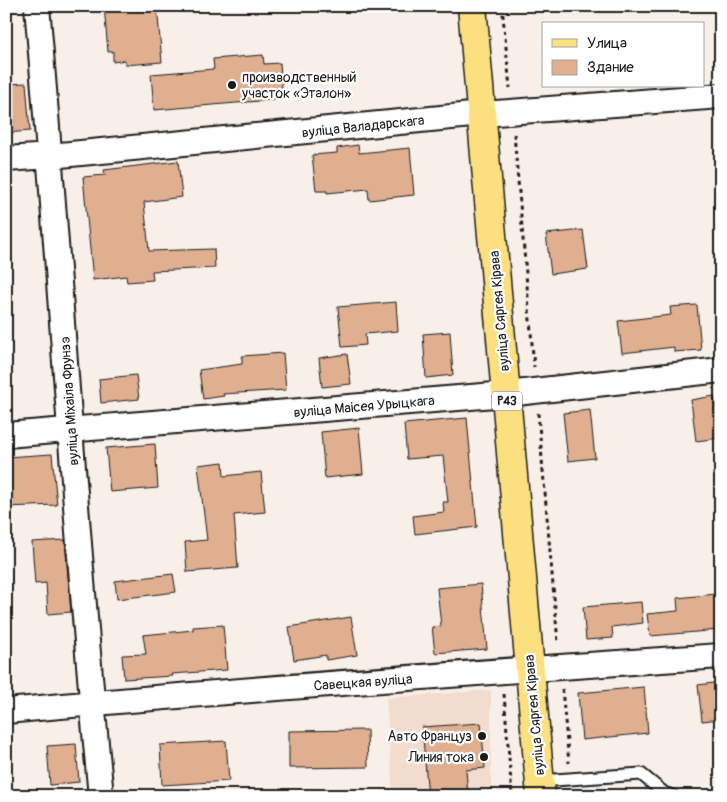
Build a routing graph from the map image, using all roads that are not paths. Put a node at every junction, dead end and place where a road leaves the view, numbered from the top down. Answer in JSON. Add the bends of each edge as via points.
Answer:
{"nodes":[{"id":1,"x":37,"y":6,"type":"edge"},
{"id":2,"x":472,"y":6,"type":"edge"},
{"id":3,"x":721,"y":96,"type":"edge"},
{"id":4,"x":482,"y":114,"type":"junction"},
{"id":5,"x":50,"y":156,"type":"junction"},
{"id":6,"x":6,"y":159,"type":"edge"},
{"id":7,"x":721,"y":370,"type":"edge"},
{"id":8,"x":507,"y":394,"type":"junction"},
{"id":9,"x":71,"y":429,"type":"junction"},
{"id":10,"x":6,"y":435,"type":"edge"},
{"id":11,"x":721,"y":656,"type":"edge"},
{"id":12,"x":530,"y":669,"type":"junction"},
{"id":13,"x":92,"y":703,"type":"junction"},
{"id":14,"x":6,"y":711,"type":"edge"},
{"id":15,"x":541,"y":788,"type":"edge"},
{"id":16,"x":102,"y":796,"type":"edge"},
{"id":17,"x":674,"y":796,"type":"edge"}],
"edges":[{"from":1,"to":5,"type":"street","name":"вуліца Міхаіла Фрунзэ"},
{"from":2,"to":4,"type":"main road","name":"вуліца Сяргея Кірава","number":"Р43"},
{"from":3,"to":4,"type":"street","name":"вуліца Валадарскага"},
{"from":4,"to":5,"type":"street","name":"вуліца Валадарскага"},
{"from":4,"to":8,"type":"main road","name":"вуліца Сяргея Кірава","number":"Р43"},
{"from":5,"to":6,"type":"street","name":"вуліца Валадарскага"},
{"from":5,"to":9,"type":"street","name":"вуліца Міхаіла Фрунзэ"},
{"from":7,"to":8,"type":"street","name":"вуліца Маісея Урыцкага"},
{"from":8,"to":9,"type":"street","name":"вуліца Маісея Урыцкага"},
{"from":8,"to":12,"type":"main road","name":"вуліца Сяргея Кірава","number":"Р43"},
{"from":9,"to":10,"type":"street","name":"вуліца Маісея Урыцкага"},
{"from":9,"to":13,"type":"street","name":"вуліца Міхаіла Фрунзэ"},
{"from":11,"to":12,"type":"street","name":"Савецкая вуліца"},
{"from":12,"to":13,"type":"street","name":"Савецкая вуліца"},
{"from":12,"to":15,"type":"main road","name":"вуліца Сяргея Кірава","number":"Р43"},
{"from":13,"to":14,"type":"street","name":"Савецкая вуліца"},
{"from":13,"to":16,"type":"street","name":"вуліца Міхаіла Фрунзэ"},
{"from":15,"to":17,"type":"lane","via":[[570,779],[641,774],[664,793]]}]}
